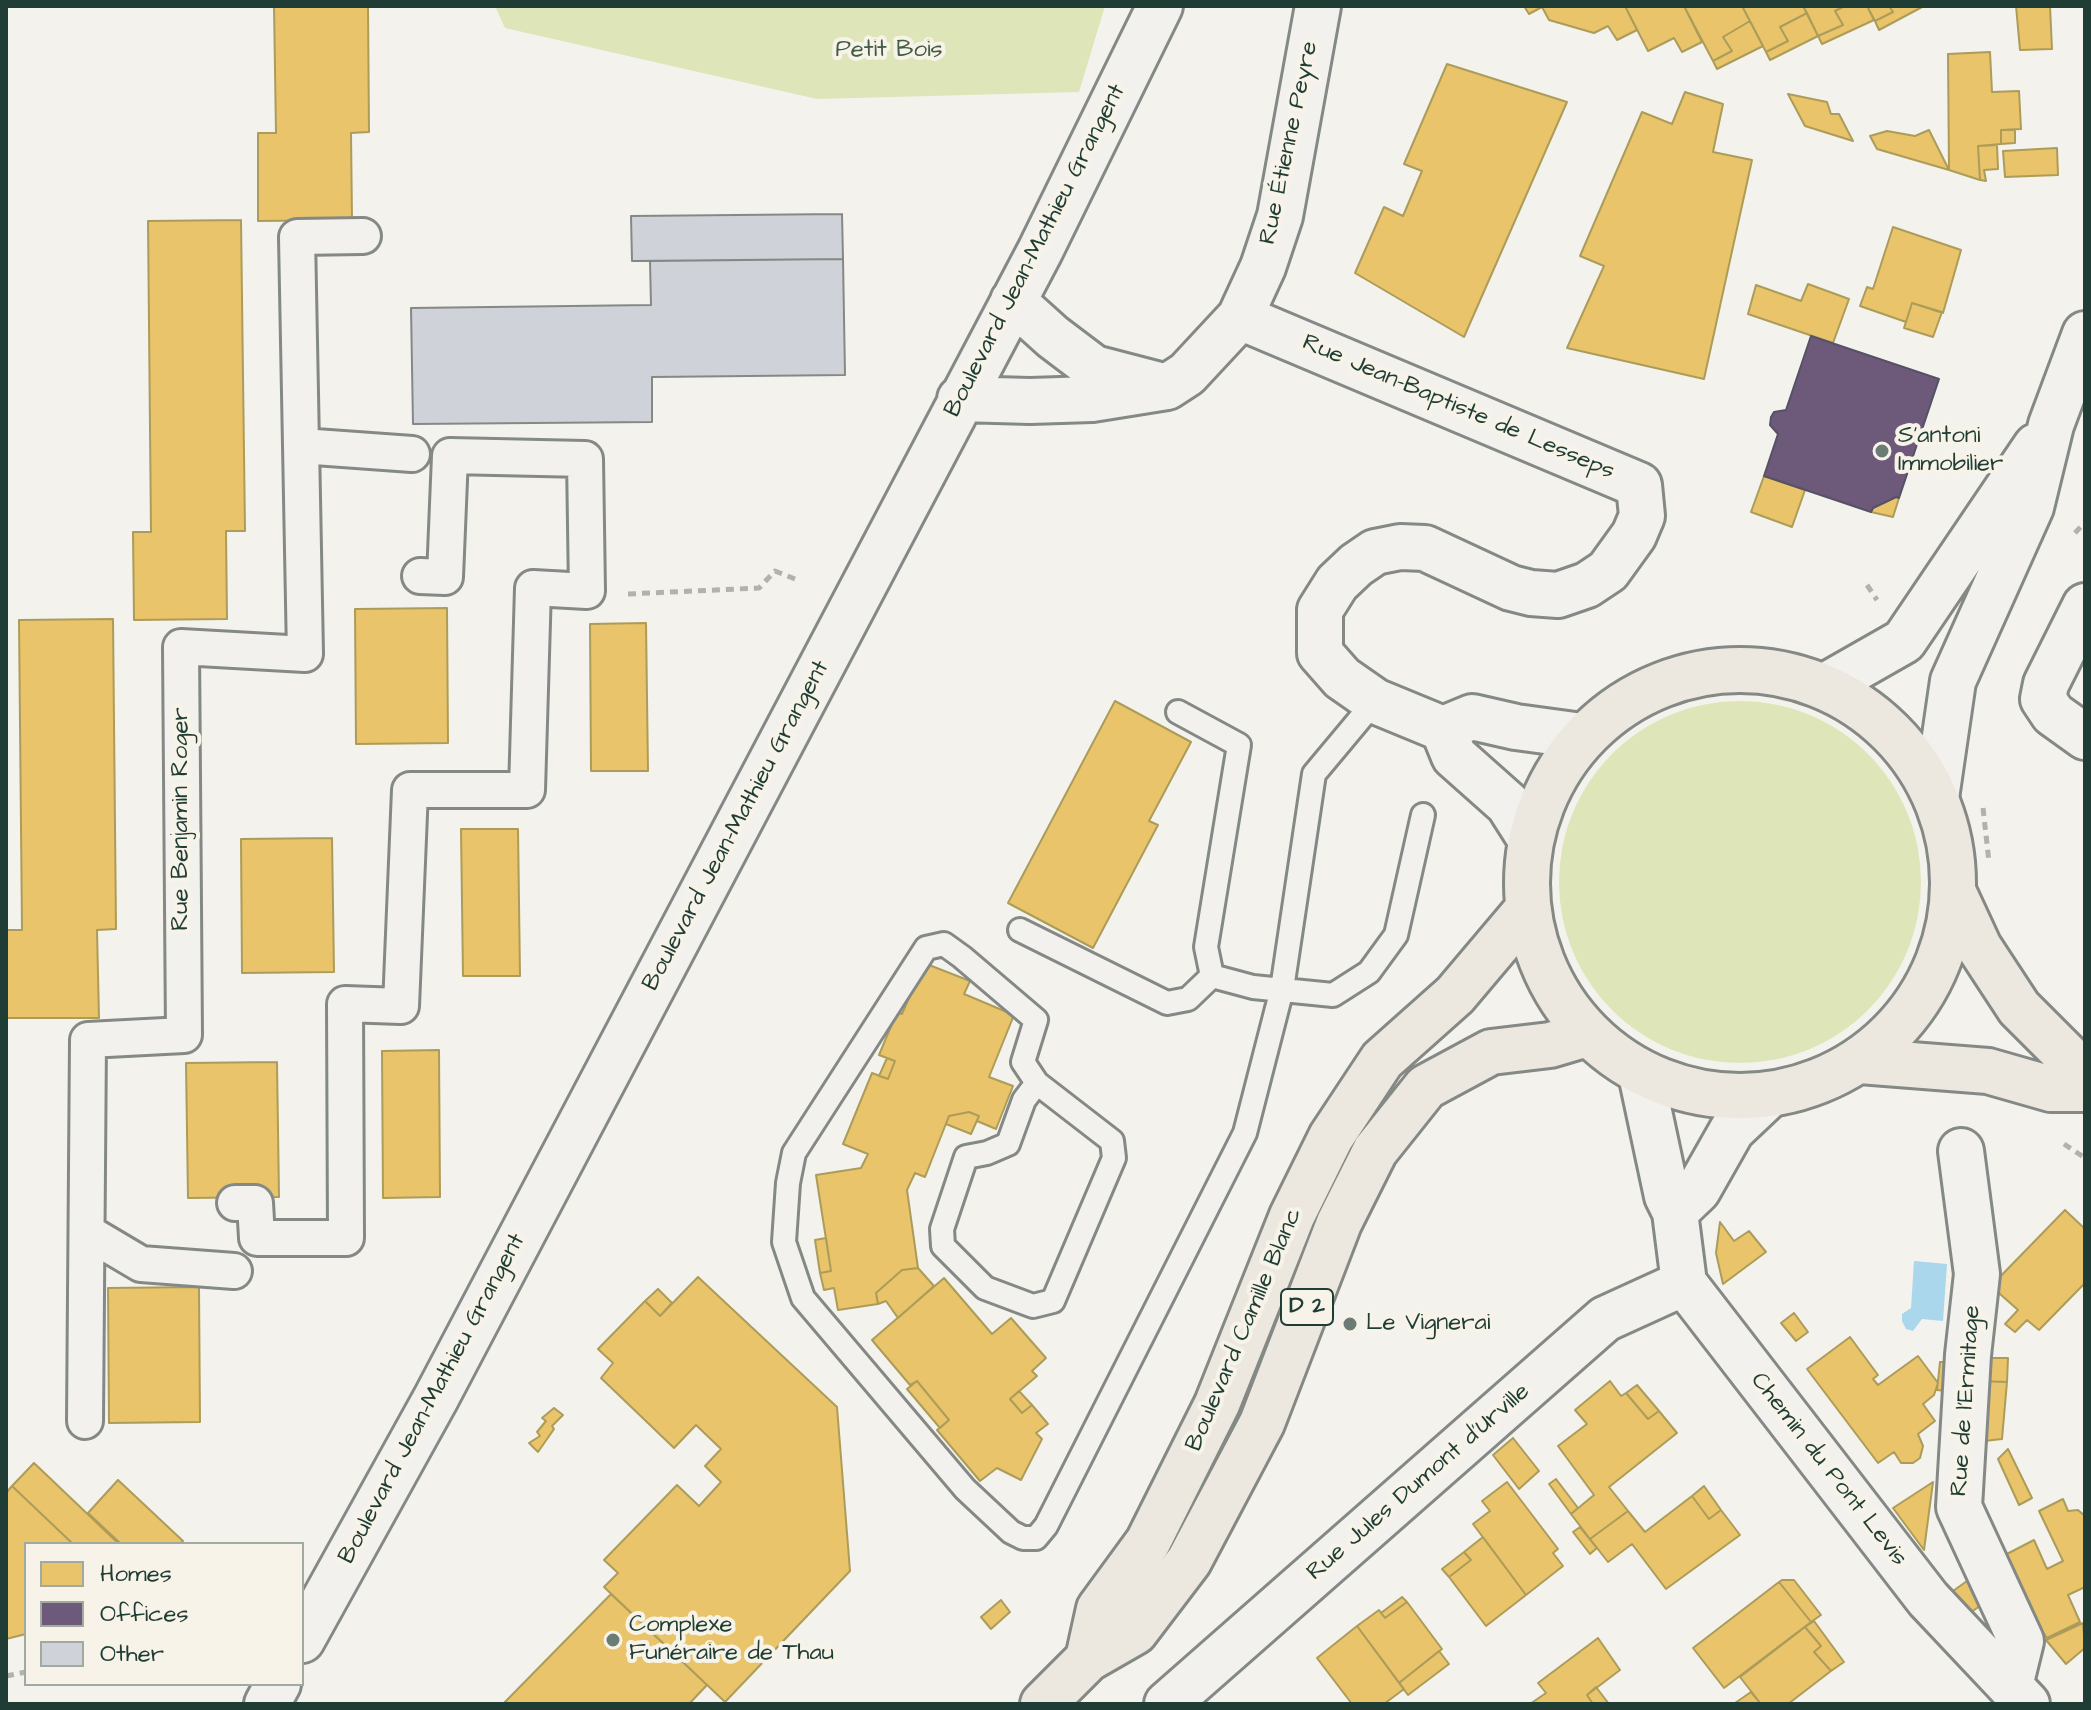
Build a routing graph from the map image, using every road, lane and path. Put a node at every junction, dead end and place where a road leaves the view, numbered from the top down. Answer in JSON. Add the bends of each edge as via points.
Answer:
{"nodes":[{"id":1,"x":1160,"y":6,"type":"edge"},
{"id":2,"x":1318,"y":6,"type":"edge"},
{"id":3,"x":363,"y":236,"type":"dead end"},
{"id":4,"x":1013,"y":301,"type":"junction"},
{"id":5,"x":1240,"y":317,"type":"junction"},
{"id":6,"x":2085,"y":334,"type":"edge"},
{"id":7,"x":1167,"y":387,"type":"junction"},
{"id":8,"x":960,"y":399,"type":"junction"},
{"id":9,"x":2051,"y":425,"type":"junction"},
{"id":10,"x":301,"y":446,"type":"junction"},
{"id":11,"x":412,"y":454,"type":"dead end"},
{"id":12,"x":420,"y":576,"type":"dead end"},
{"id":13,"x":800,"y":581,"type":"dead end"},
{"id":14,"x":641,"y":595,"type":"dead end"},
{"id":15,"x":2085,"y":606,"type":"edge"},
{"id":16,"x":1825,"y":686,"type":"junction"},
{"id":17,"x":1375,"y":701,"type":"junction"},
{"id":18,"x":1178,"y":712,"type":"dead end"},
{"id":19,"x":1443,"y":729,"type":"junction"},
{"id":20,"x":1582,"y":736,"type":"junction"},
{"id":21,"x":2085,"y":737,"type":"edge"},
{"id":22,"x":1936,"y":798,"type":"junction"},
{"id":23,"x":1983,"y":802,"type":"dead end"},
{"id":24,"x":1423,"y":815,"type":"dead end"},
{"id":25,"x":1529,"y":837,"type":"junction"},
{"id":26,"x":1972,"y":884,"type":"junction"},
{"id":27,"x":1526,"y":911,"type":"junction"},
{"id":28,"x":1020,"y":930,"type":"dead end"},
{"id":29,"x":1212,"y":976,"type":"junction"},
{"id":30,"x":1282,"y":989,"type":"junction"},
{"id":31,"x":1587,"y":1034,"type":"junction"},
{"id":32,"x":1860,"y":1061,"type":"junction"},
{"id":33,"x":1641,"y":1074,"type":"junction"},
{"id":34,"x":1037,"y":1083,"type":"junction"},
{"id":35,"x":2085,"y":1089,"type":"edge"},
{"id":36,"x":1768,"y":1096,"type":"junction"},
{"id":37,"x":2064,"y":1144,"type":"dead end"},
{"id":38,"x":1961,"y":1151,"type":"dead end"},
{"id":39,"x":2085,"y":1158,"type":"edge"},
{"id":40,"x":235,"y":1203,"type":"dead end"},
{"id":41,"x":1675,"y":1212,"type":"junction"},
{"id":42,"x":87,"y":1232,"type":"junction"},
{"id":43,"x":234,"y":1271,"type":"dead end"},
{"id":44,"x":1684,"y":1283,"type":"junction"},
{"id":45,"x":85,"y":1421,"type":"dead end"},
{"id":46,"x":304,"y":1636,"type":"edge"},
{"id":47,"x":1088,"y":1659,"type":"junction"},
{"id":48,"x":277,"y":1686,"type":"edge"},
{"id":49,"x":2018,"y":1695,"type":"edge"},
{"id":50,"x":267,"y":1704,"type":"edge"},
{"id":51,"x":1043,"y":1704,"type":"edge"},
{"id":52,"x":1167,"y":1704,"type":"edge"}],
"edges":[{"from":1,"to":4,"type":"street","name":"Boulevard Jean-Mathieu Grangent"},
{"from":2,"to":5,"type":"street","name":"Rue Étienne Peyre","via":[[1280,216]]},
{"from":3,"to":10,"type":"street","name":"Rue Benjamin Roger","via":[[297,237]]},
{"from":4,"to":7,"type":"street","via":[[1094,368]]},
{"from":4,"to":8,"type":"street","name":"Boulevard Jean-Mathieu Grangent"},
{"from":5,"to":7,"type":"street","name":"Rue Étienne Peyre","via":[[1187,374]]},
{"from":5,"to":17,"type":"street","name":"Rue Jean-Baptiste de Lesseps","via":[[1639,485],[1642,516],[1626,549],[1608,571],[1558,595],[1511,588],[1425,548],[1375,552],[1356,565],[1320,610],[1320,653],[1342,678]]},
{"from":6,"to":9,"type":"street"},
{"from":7,"to":8,"type":"street","name":"Rue Étienne Peyre","via":[[1092,399]]},
{"from":8,"to":46,"type":"street","name":"Boulevard Jean-Mathieu Grangent","via":[[436,1398]]},
{"from":9,"to":16,"type":"street","via":[[1904,641]]},
{"from":9,"to":22,"type":"street","via":[[2031,507],[1953,681]]},
{"from":10,"to":11,"type":"street"},
{"from":10,"to":42,"type":"street","name":"Rue Benjamin Roger","via":[[305,654],[181,647],[184,1035],[88,1040]]},
{"from":12,"to":40,"type":"street","via":[[445,577],[450,456],[585,459],[587,591],[533,588],[527,790],[410,790],[401,1006],[345,1004],[346,1238],[257,1238],[255,1203]]},
{"from":13,"to":14,"type":"path","via":[[775,571],[759,588]]},
{"from":15,"to":21,"type":"street","via":[[2043,699],[2053,714]]},
{"from":16,"to":20,"type":"main road","via":[[1761,670],[1695,673],[1634,696]]},
{"from":16,"to":22,"type":"main road","via":[[1871,714],[1909,752]]},
{"from":17,"to":19,"type":"street","name":"Rue Jean-Baptiste de Lesseps"},
{"from":17,"to":30,"type":"lane","via":[[1314,774]]},
{"from":18,"to":29,"type":"lane","via":[[1239,745],[1206,947]]},
{"from":19,"to":20,"type":"street","via":[[1472,717]]},
{"from":19,"to":25,"type":"street","via":[[1454,756],[1508,804]]},
{"from":20,"to":25,"type":"main road","via":[[1549,783]]},
{"from":22,"to":26,"type":"main road","via":[[1951,845]]},
{"from":23,"to":26,"type":"path"},
{"from":24,"to":30,"type":"lane","via":[[1396,935],[1369,972],[1333,995]]},
{"from":25,"to":27,"type":"main road"},
{"from":26,"to":32,"type":"main road","via":[[1941,958],[1908,1017]]},
{"from":26,"to":35,"type":"main road","via":[[1979,947],[2019,1008],[2068,1057]]},
{"from":27,"to":31,"type":"main road","via":[[1546,978]]},
{"from":27,"to":47,"type":"main road","name":"Boulevard Camille Blanc","number":"D 2","via":[[1455,995],[1382,1060],[1331,1137],[1292,1216],[1217,1404],[1148,1542],[1099,1609]]},
{"from":28,"to":29,"type":"lane","via":[[1167,1003],[1188,999]]},
{"from":29,"to":30,"type":"lane"},
{"from":30,"to":34,"type":"lane","via":[[1245,1133],[1046,1526],[1036,1538],[1023,1538],[965,1489],[803,1298],[784,1242],[794,1153],[926,948],[944,944],[1036,1020],[1023,1062]]},
{"from":31,"to":33,"type":"main road"},
{"from":31,"to":47,"type":"main road","name":"Boulevard Camille Blanc","number":"D 2","via":[[1491,1052],[1426,1087],[1375,1151],[1345,1211],[1262,1423],[1189,1561],[1135,1632]]},
{"from":32,"to":35,"type":"main road","via":[[1988,1071],[2051,1089]]},
{"from":32,"to":36,"type":"main road","via":[[1816,1084]]},
{"from":33,"to":36,"type":"main road","via":[[1703,1095]]},
{"from":33,"to":41,"type":"street"},
{"from":34,"to":34,"type":"lane","via":[[1112,1141],[1114,1158],[1053,1301],[1033,1306],[985,1288],[943,1246],[942,1229],[966,1157],[1008,1144],[1024,1100]]},
{"from":36,"to":41,"type":"street","via":[[1732,1130],[1698,1190]]},
{"from":37,"to":39,"type":"path"},
{"from":38,"to":49,"type":"street","name":"Rue de l'Ermitage","via":[[1977,1274],[1959,1507],[2021,1641]]},
{"from":41,"to":44,"type":"street"},
{"from":42,"to":43,"type":"street","via":[[141,1264]]},
{"from":42,"to":45,"type":"street","name":"Rue Benjamin Roger"},
{"from":44,"to":49,"type":"street","name":"Chemin du Pont Levis","via":[[1928,1599]]},
{"from":44,"to":52,"type":"street","name":"Rue Jules Dumont d'Urville","via":[[1605,1319]]},
{"from":47,"to":51,"type":"main road","name":"Boulevard Camille Blanc","number":"D 2"},
{"from":48,"to":50,"type":"street"}]}
